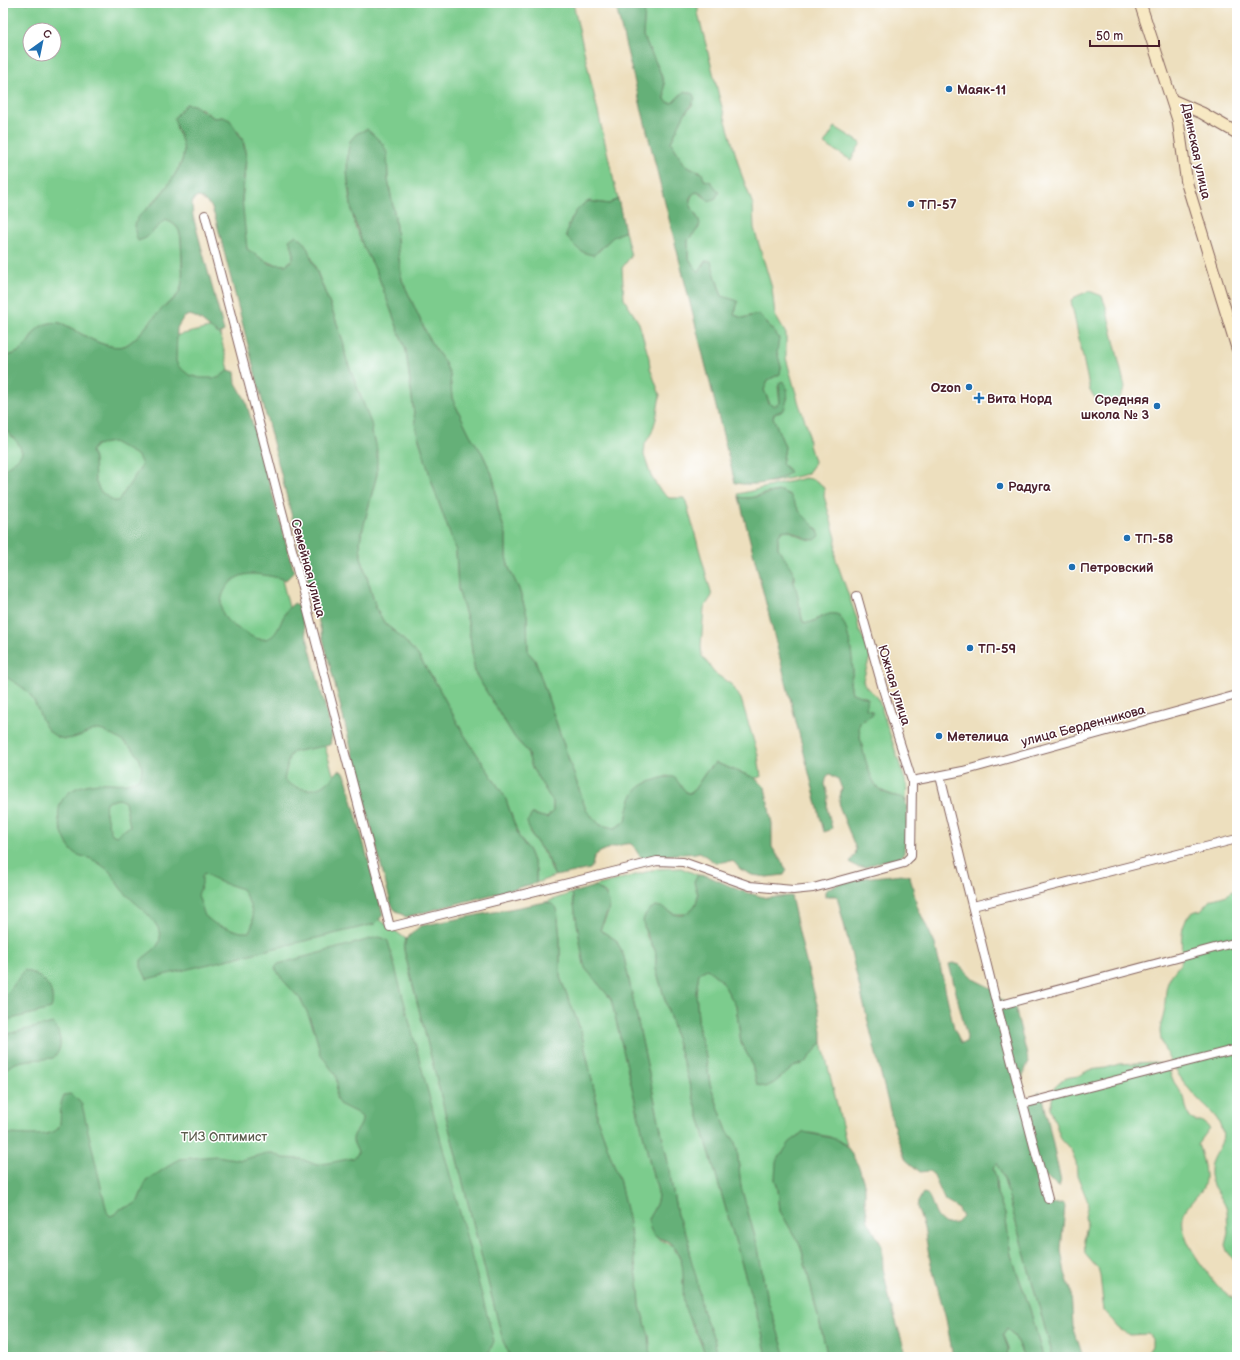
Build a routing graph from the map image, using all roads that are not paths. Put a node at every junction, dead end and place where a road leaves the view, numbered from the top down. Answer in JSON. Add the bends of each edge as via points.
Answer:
{"nodes":[{"id":1,"x":1140,"y":3,"type":"edge"},
{"id":2,"x":1172,"y":100,"type":"junction"},
{"id":3,"x":1202,"y":113,"type":"junction"},
{"id":4,"x":1178,"y":120,"type":"junction"},
{"id":5,"x":1237,"y":133,"type":"edge"},
{"id":6,"x":205,"y":215,"type":"dead end"},
{"id":7,"x":1237,"y":348,"type":"edge"},
{"id":8,"x":857,"y":596,"type":"dead end"},
{"id":9,"x":1237,"y":695,"type":"edge"},
{"id":10,"x":940,"y":776,"type":"junction"},
{"id":11,"x":912,"y":781,"type":"junction"},
{"id":12,"x":1237,"y":839,"type":"edge"},
{"id":13,"x":973,"y":906,"type":"junction"},
{"id":14,"x":390,"y":926,"type":"joint"},
{"id":15,"x":1237,"y":942,"type":"edge"},
{"id":16,"x":997,"y":1006,"type":"junction"},
{"id":17,"x":1237,"y":1049,"type":"edge"},
{"id":18,"x":1023,"y":1104,"type":"junction"},
{"id":19,"x":1048,"y":1199,"type":"dead end"}],
"edges":[{"from":1,"to":2,"type":"street","name":"Двинская улица"},
{"from":2,"to":3,"type":"street"},
{"from":2,"to":4,"type":"street","name":"Двинская улица"},
{"from":3,"to":4,"type":"street"},
{"from":3,"to":5,"type":"street"},
{"from":4,"to":7,"type":"street","name":"Двинская улица","via":[[1187,184]]},
{"from":6,"to":14,"type":"street","name":"Семейная улица"},
{"from":8,"to":11,"type":"street","name":"Южная улица"},
{"from":9,"to":10,"type":"street","name":"улица Берденникова"},
{"from":10,"to":11,"type":"street","name":"улица Берденникова"},
{"from":10,"to":13,"type":"street"},
{"from":11,"to":14,"type":"street","name":"Южная улица","via":[[911,856],[904,863],[813,888],[793,890],[750,886],[684,862],[657,861]]},
{"from":12,"to":13,"type":"street"},
{"from":13,"to":16,"type":"street"},
{"from":15,"to":16,"type":"street"},
{"from":16,"to":18,"type":"street"},
{"from":17,"to":18,"type":"street"},
{"from":18,"to":19,"type":"street"}]}
